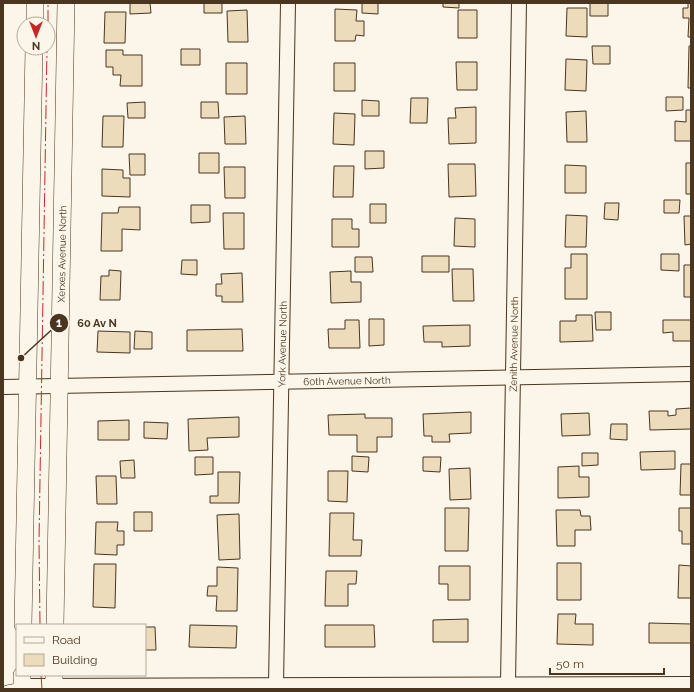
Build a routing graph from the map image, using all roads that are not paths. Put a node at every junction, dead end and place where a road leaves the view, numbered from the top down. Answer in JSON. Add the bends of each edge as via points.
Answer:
{"nodes":[{"id":1,"x":35,"y":3,"type":"edge"},
{"id":2,"x":66,"y":3,"type":"edge"},
{"id":3,"x":288,"y":3,"type":"edge"},
{"id":4,"x":519,"y":3,"type":"edge"},
{"id":5,"x":35,"y":16,"type":"edge"},
{"id":6,"x":34,"y":56,"type":"edge"},
{"id":7,"x":691,"y":374,"type":"edge"},
{"id":8,"x":513,"y":377,"type":"junction"},
{"id":9,"x":282,"y":381,"type":"junction"},
{"id":10,"x":59,"y":386,"type":"junction"},
{"id":11,"x":3,"y":387,"type":"edge"},
{"id":12,"x":28,"y":388,"type":"junction"},
{"id":13,"x":23,"y":624,"type":"edge"},
{"id":14,"x":55,"y":624,"type":"edge"},
{"id":15,"x":54,"y":683,"type":"edge"},
{"id":16,"x":276,"y":684,"type":"junction"},
{"id":17,"x":508,"y":684,"type":"junction"},
{"id":18,"x":691,"y":684,"type":"edge"},
{"id":19,"x":18,"y":685,"type":"edge"}],
"edges":[{"from":1,"to":5,"type":"street"},
{"from":2,"to":10,"type":"street","name":"Xerxes Avenue North"},
{"from":3,"to":9,"type":"street","name":"York Avenue North"},
{"from":4,"to":8,"type":"street","name":"Zenith Avenue North"},
{"from":6,"to":12,"type":"street"},
{"from":7,"to":8,"type":"street","name":"60th Avenue North"},
{"from":8,"to":9,"type":"street","name":"60th Avenue North"},
{"from":8,"to":17,"type":"street","name":"Zenith Avenue North"},
{"from":9,"to":10,"type":"street","name":"60th Avenue North"},
{"from":9,"to":16,"type":"street","name":"York Avenue North"},
{"from":10,"to":12,"type":"street","name":"60th Avenue North"},
{"from":10,"to":14,"type":"street","name":"Xerxes Avenue North"},
{"from":11,"to":12,"type":"street","name":"60th Avenue North"},
{"from":12,"to":13,"type":"street"},
{"from":15,"to":16,"type":"street"},
{"from":15,"to":19,"type":"street"},
{"from":16,"to":17,"type":"street"},
{"from":17,"to":18,"type":"street"}]}
